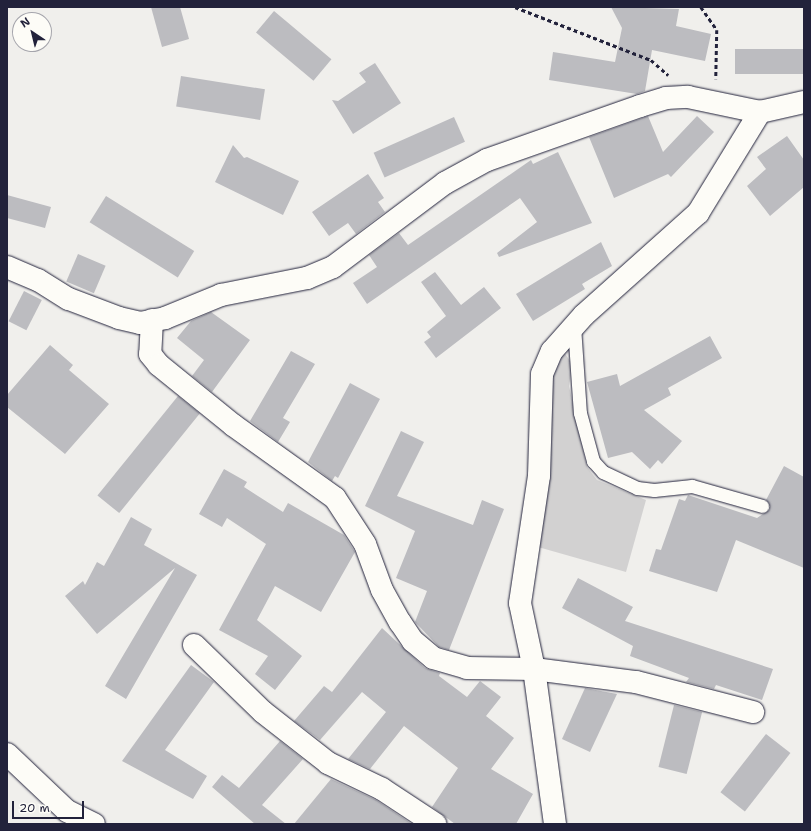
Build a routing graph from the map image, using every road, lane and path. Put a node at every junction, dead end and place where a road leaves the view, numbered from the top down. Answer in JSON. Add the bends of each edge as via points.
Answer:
{"nodes":[{"id":1,"x":515,"y":7,"type":"edge"},
{"id":2,"x":701,"y":7,"type":"edge"},
{"id":3,"x":688,"y":97,"type":"junction"},
{"id":4,"x":804,"y":102,"type":"edge"},
{"id":5,"x":719,"y":105,"type":"junction"},
{"id":6,"x":760,"y":112,"type":"junction"},
{"id":7,"x":7,"y":268,"type":"edge"},
{"id":8,"x":152,"y":320,"type":"junction"},
{"id":9,"x":574,"y":326,"type":"junction"},
{"id":10,"x":762,"y":506,"type":"dead end"},
{"id":11,"x":194,"y":645,"type":"dead end"},
{"id":12,"x":534,"y":669,"type":"junction"},
{"id":13,"x":753,"y":712,"type":"dead end"},
{"id":14,"x":7,"y":754,"type":"edge"},
{"id":15,"x":94,"y":824,"type":"edge"},
{"id":16,"x":435,"y":824,"type":"edge"},
{"id":17,"x":555,"y":824,"type":"edge"}],
"edges":[{"from":1,"to":3,"type":"path","via":[[651,60]]},
{"from":2,"to":5,"type":"path","via":[[717,30],[715,84]]},
{"from":3,"to":5,"type":"street"},
{"from":3,"to":8,"type":"street","via":[[666,98],[640,106],[487,160],[445,183],[333,267],[307,278],[221,295]]},
{"from":4,"to":6,"type":"street"},
{"from":5,"to":6,"type":"street"},
{"from":6,"to":9,"type":"street","via":[[698,213],[610,288]]},
{"from":7,"to":8,"type":"street","via":[[95,310],[140,323]]},
{"from":8,"to":12,"type":"street","via":[[150,354],[159,365],[233,426],[335,498],[365,544],[382,590],[412,641],[446,665],[467,668]]},
{"from":9,"to":10,"type":"lane","via":[[580,414],[593,461],[603,472],[637,488],[654,490],[692,486]]},
{"from":9,"to":12,"type":"street","via":[[552,351],[542,374],[539,476],[520,603]]},
{"from":11,"to":16,"type":"street","via":[[263,712],[328,762],[382,789]]},
{"from":12,"to":13,"type":"street","via":[[636,682]]},
{"from":12,"to":17,"type":"street"},
{"from":14,"to":15,"type":"street","via":[[67,811]]}]}
